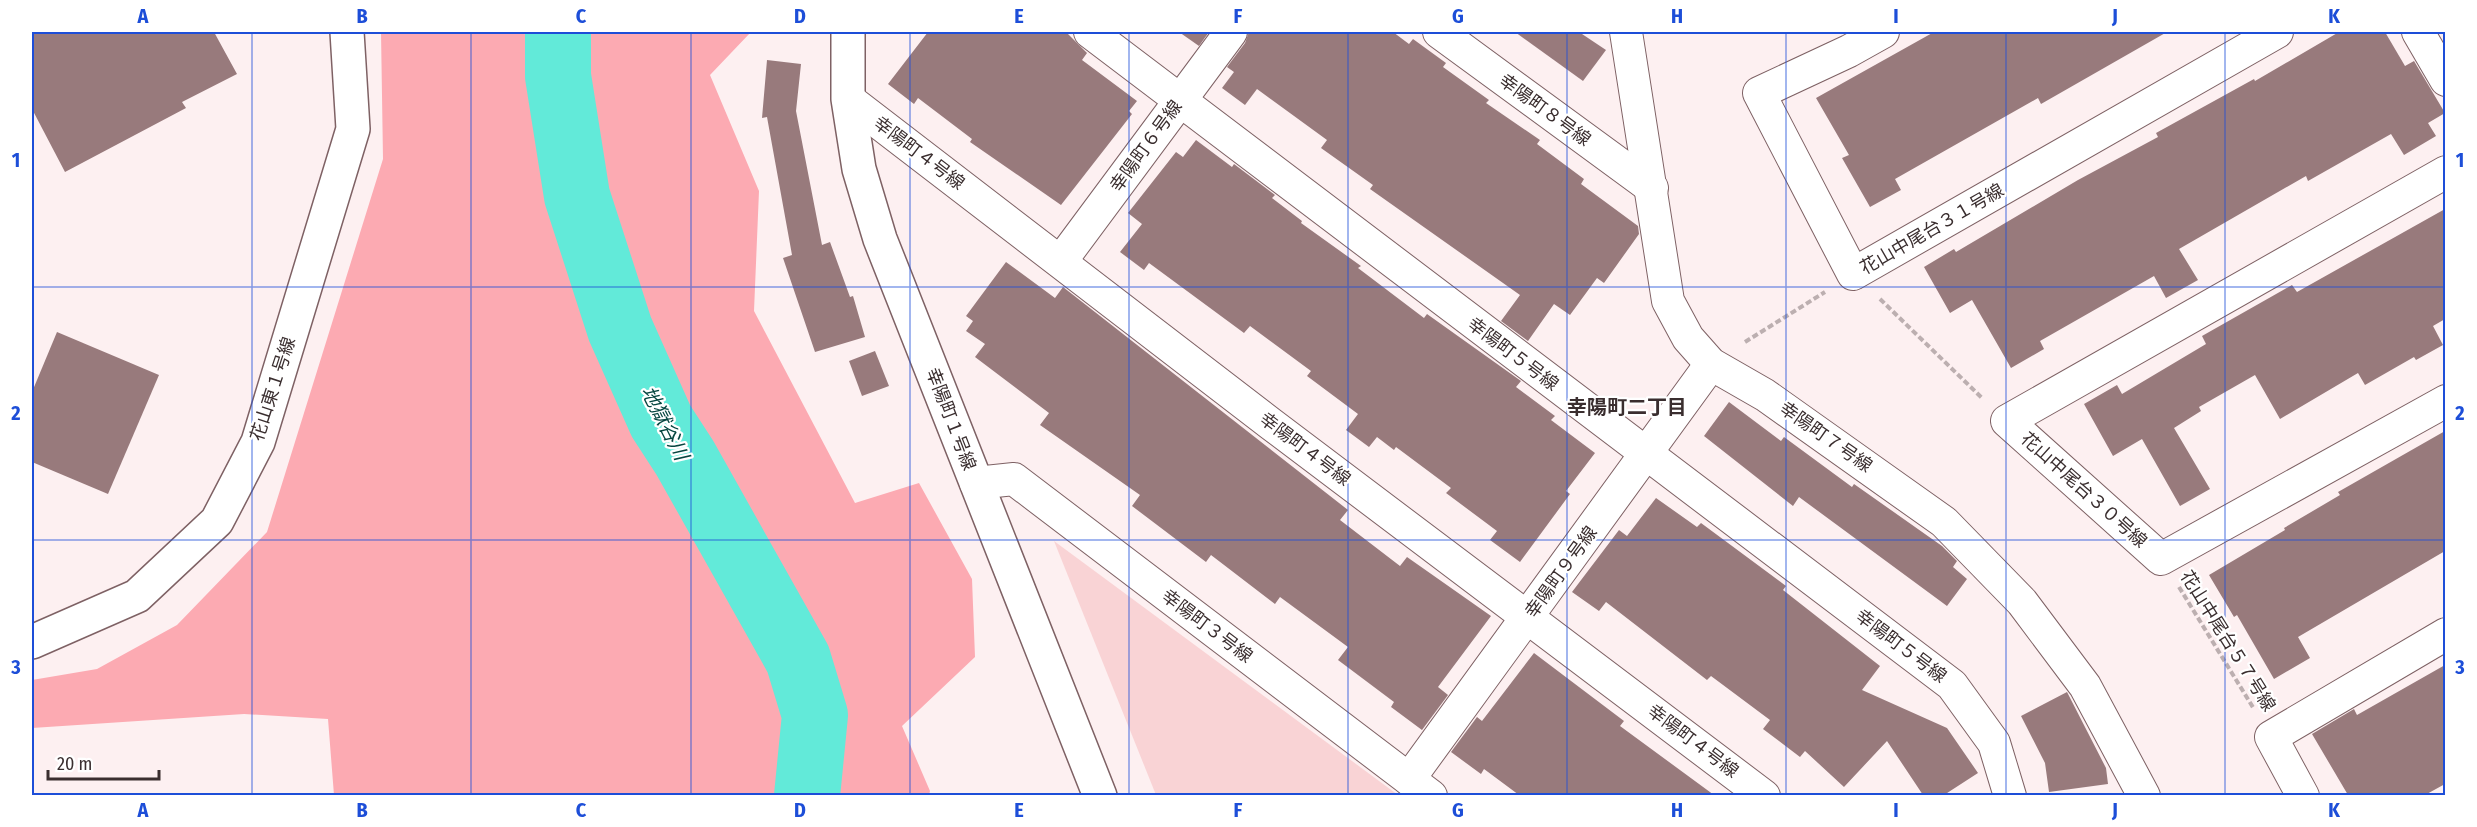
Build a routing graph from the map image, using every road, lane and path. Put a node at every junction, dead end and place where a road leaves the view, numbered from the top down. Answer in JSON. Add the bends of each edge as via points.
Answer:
{"nodes":[{"id":1,"x":347,"y":32,"type":"edge"},
{"id":2,"x":848,"y":32,"type":"edge"},
{"id":3,"x":1090,"y":32,"type":"edge"},
{"id":4,"x":1231,"y":32,"type":"edge"},
{"id":5,"x":1438,"y":32,"type":"edge"},
{"id":6,"x":1626,"y":32,"type":"edge"},
{"id":7,"x":1883,"y":32,"type":"edge"},
{"id":8,"x":2277,"y":32,"type":"edge"},
{"id":9,"x":2418,"y":32,"type":"edge"},
{"id":10,"x":2445,"y":80,"type":"edge"},
{"id":11,"x":848,"y":99,"type":"junction"},
{"id":12,"x":1179,"y":101,"type":"junction"},
{"id":13,"x":2445,"y":172,"type":"edge"},
{"id":14,"x":1652,"y":188,"type":"junction"},
{"id":15,"x":1061,"y":261,"type":"junction"},
{"id":16,"x":1853,"y":274,"type":"junction"},
{"id":17,"x":1711,"y":364,"type":"junction"},
{"id":18,"x":2445,"y":401,"type":"edge"},
{"id":19,"x":2007,"y":421,"type":"junction"},
{"id":20,"x":1647,"y":455,"type":"junction"},
{"id":21,"x":976,"y":483,"type":"junction"},
{"id":22,"x":2161,"y":559,"type":"junction"},
{"id":23,"x":1529,"y":616,"type":"junction"},
{"id":24,"x":2445,"y":634,"type":"edge"},
{"id":25,"x":32,"y":642,"type":"edge"},
{"id":26,"x":2271,"y":737,"type":"junction"},
{"id":27,"x":1420,"y":787,"type":"edge"},
{"id":28,"x":1100,"y":795,"type":"edge"},
{"id":29,"x":1764,"y":795,"type":"edge"},
{"id":30,"x":2010,"y":795,"type":"edge"},
{"id":31,"x":2144,"y":795,"type":"edge"},
{"id":32,"x":2303,"y":795,"type":"edge"}],
"edges":[{"from":1,"to":25,"type":"street","name":"花山東１号線","via":[[353,129],[258,442],[217,521],[137,596]]},
{"from":2,"to":11,"type":"street","name":"幸陽町１号線"},
{"from":3,"to":12,"type":"street","name":"幸陽町５号線"},
{"from":4,"to":12,"type":"street","name":"幸陽町６号線"},
{"from":5,"to":14,"type":"street","name":"幸陽町８号線"},
{"from":6,"to":14,"type":"street","name":"幸陽町７号線"},
{"from":7,"to":16,"type":"street","name":"花山中尾台３１号線","via":[[1759,93]]},
{"from":8,"to":16,"type":"street","name":"花山中尾台３１号線"},
{"from":9,"to":10,"type":"street"},
{"from":11,"to":15,"type":"street","name":"幸陽町４号線"},
{"from":11,"to":21,"type":"street","name":"幸陽町１号線","via":[[859,169],[880,239]]},
{"from":12,"to":15,"type":"street","name":"幸陽町６号線"},
{"from":12,"to":20,"type":"street","name":"幸陽町５号線"},
{"from":13,"to":19,"type":"street","name":"花山中尾台３０号線"},
{"from":14,"to":17,"type":"street","name":"幸陽町７号線","via":[[1668,301],[1688,338]]},
{"from":15,"to":23,"type":"street","name":"幸陽町４号線","via":[[1280,432]]},
{"from":16,"to":17,"type":"path"},
{"from":16,"to":19,"type":"path"},
{"from":17,"to":20,"type":"street","name":"幸陽町９号線"},
{"from":17,"to":31,"type":"street","name":"幸陽町７号線","via":[[1765,394],[1944,522],[2022,602],[2085,686]]},
{"from":18,"to":22,"type":"street","name":"花山中尾台３０号線"},
{"from":19,"to":22,"type":"street","name":"花山中尾台３０号線"},
{"from":20,"to":23,"type":"street","name":"幸陽町９号線"},
{"from":20,"to":30,"type":"street","name":"幸陽町５号線","via":[[1952,685],[1994,743]]},
{"from":21,"to":27,"type":"street","name":"幸陽町３号線","via":[[1014,479]]},
{"from":21,"to":28,"type":"street","name":"幸陽町１号線"},
{"from":22,"to":26,"type":"path","name":"花山中尾台５７号線"},
{"from":23,"to":27,"type":"street","name":"幸陽町９号線"},
{"from":23,"to":29,"type":"street","name":"幸陽町４号線"},
{"from":24,"to":26,"type":"street"},
{"from":26,"to":32,"type":"street"}]}
